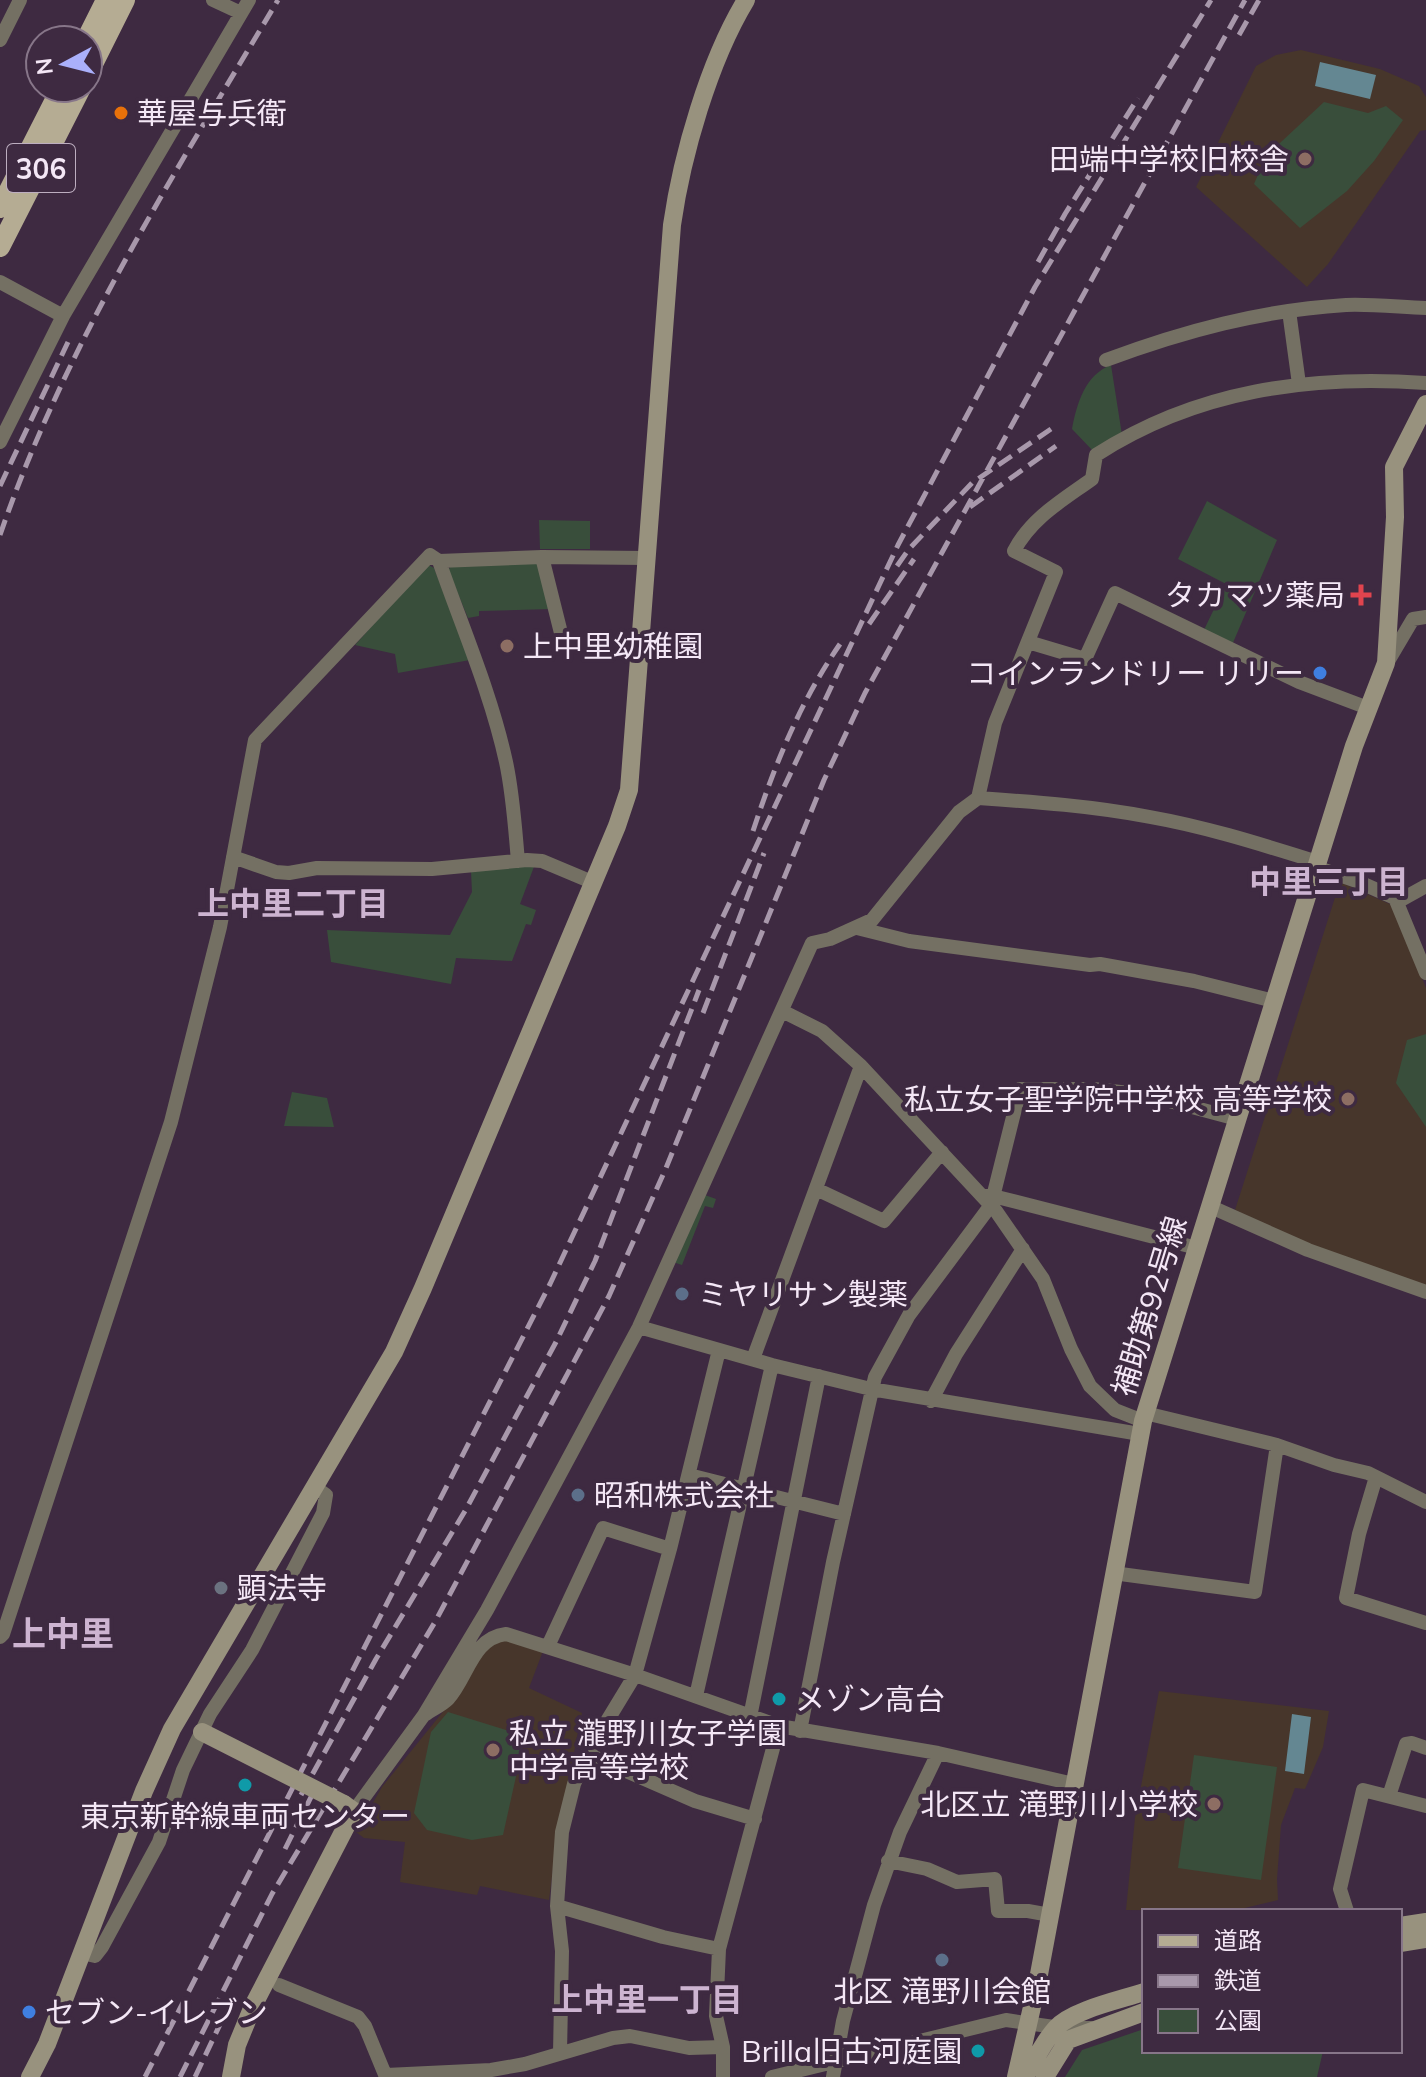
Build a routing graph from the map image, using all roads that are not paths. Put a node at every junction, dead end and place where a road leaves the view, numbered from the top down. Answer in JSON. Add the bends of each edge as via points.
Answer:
{"nodes":[{"id":1,"x":20,"y":0,"type":"edge"},
{"id":2,"x":106,"y":0,"type":"edge"},
{"id":3,"x":125,"y":0,"type":"edge"},
{"id":4,"x":213,"y":0,"type":"edge"},
{"id":5,"x":249,"y":0,"type":"edge"},
{"id":6,"x":746,"y":0,"type":"edge"},
{"id":7,"x":241,"y":13,"type":"junction"},
{"id":8,"x":94,"y":24,"type":"edge"},
{"id":9,"x":0,"y":40,"type":"edge"},
{"id":10,"x":104,"y":42,"type":"edge"},
{"id":11,"x":53,"y":104,"type":"edge"},
{"id":12,"x":73,"y":104,"type":"edge"},
{"id":13,"x":0,"y":208,"type":"edge"},
{"id":14,"x":0,"y":247,"type":"edge"},
{"id":15,"x":0,"y":282,"type":"edge"},
{"id":16,"x":1426,"y":308,"type":"edge"},
{"id":17,"x":1289,"y":311,"type":"junction"},
{"id":18,"x":63,"y":316,"type":"junction"},
{"id":19,"x":1106,"y":360,"type":"dead end"},
{"id":20,"x":1426,"y":383,"type":"edge"},
{"id":21,"x":1299,"y":384,"type":"junction"},
{"id":22,"x":1426,"y":404,"type":"edge"},
{"id":23,"x":1421,"y":427,"type":"edge"},
{"id":24,"x":0,"y":442,"type":"edge"},
{"id":25,"x":542,"y":557,"type":"junction"},
{"id":26,"x":646,"y":558,"type":"junction"},
{"id":27,"x":439,"y":561,"type":"junction"},
{"id":28,"x":1420,"y":618,"type":"edge"},
{"id":29,"x":1388,"y":622,"type":"junction"},
{"id":30,"x":1028,"y":642,"type":"junction"},
{"id":31,"x":590,"y":647,"type":"dead end"},
{"id":32,"x":1386,"y":663,"type":"junction"},
{"id":33,"x":1368,"y":708,"type":"junction"},
{"id":34,"x":978,"y":798,"type":"junction"},
{"id":35,"x":233,"y":857,"type":"junction"},
{"id":36,"x":518,"y":861,"type":"junction"},
{"id":37,"x":1317,"y":864,"type":"junction"},
{"id":38,"x":592,"y":882,"type":"junction"},
{"id":39,"x":1426,"y":886,"type":"edge"},
{"id":40,"x":1397,"y":902,"type":"junction"},
{"id":41,"x":857,"y":928,"type":"junction"},
{"id":42,"x":1426,"y":973,"type":"edge"},
{"id":43,"x":1274,"y":1001,"type":"junction"},
{"id":44,"x":782,"y":1011,"type":"junction"},
{"id":45,"x":861,"y":1066,"type":"junction"},
{"id":46,"x":1237,"y":1119,"type":"junction"},
{"id":47,"x":942,"y":1152,"type":"junction"},
{"id":48,"x":816,"y":1189,"type":"junction"},
{"id":49,"x":989,"y":1199,"type":"junction"},
{"id":50,"x":1209,"y":1206,"type":"junction"},
{"id":51,"x":1197,"y":1248,"type":"junction"},
{"id":52,"x":1023,"y":1249,"type":"junction"},
{"id":53,"x":1426,"y":1292,"type":"edge"},
{"id":54,"x":639,"y":1327,"type":"junction"},
{"id":55,"x":719,"y":1350,"type":"junction"},
{"id":56,"x":753,"y":1359,"type":"junction"},
{"id":57,"x":772,"y":1365,"type":"junction"},
{"id":58,"x":819,"y":1376,"type":"junction"},
{"id":59,"x":871,"y":1389,"type":"junction"},
{"id":60,"x":931,"y":1401,"type":"junction"},
{"id":61,"x":1143,"y":1423,"type":"junction"},
{"id":62,"x":1277,"y":1445,"type":"junction"},
{"id":63,"x":689,"y":1475,"type":"junction"},
{"id":64,"x":1376,"y":1477,"type":"junction"},
{"id":65,"x":316,"y":1488,"type":"junction"},
{"id":66,"x":742,"y":1490,"type":"junction"},
{"id":67,"x":793,"y":1502,"type":"junction"},
{"id":68,"x":1426,"y":1502,"type":"edge"},
{"id":69,"x":844,"y":1514,"type":"junction"},
{"id":70,"x":670,"y":1549,"type":"junction"},
{"id":71,"x":1113,"y":1573,"type":"junction"},
{"id":72,"x":1426,"y":1623,"type":"edge"},
{"id":73,"x":0,"y":1637,"type":"edge"},
{"id":74,"x":548,"y":1646,"type":"junction"},
{"id":75,"x":635,"y":1675,"type":"junction"},
{"id":76,"x":696,"y":1696,"type":"junction"},
{"id":77,"x":424,"y":1715,"type":"junction"},
{"id":78,"x":750,"y":1717,"type":"junction"},
{"id":79,"x":779,"y":1726,"type":"junction"},
{"id":80,"x":800,"y":1731,"type":"junction"},
{"id":81,"x":202,"y":1732,"type":"junction"},
{"id":82,"x":1426,"y":1748,"type":"edge"},
{"id":83,"x":938,"y":1753,"type":"junction"},
{"id":84,"x":587,"y":1754,"type":"junction"},
{"id":85,"x":1074,"y":1784,"type":"junction"},
{"id":86,"x":1389,"y":1796,"type":"junction"},
{"id":87,"x":1426,"y":1806,"type":"edge"},
{"id":88,"x":349,"y":1808,"type":"junction"},
{"id":89,"x":755,"y":1819,"type":"junction"},
{"id":90,"x":888,"y":1861,"type":"junction"},
{"id":91,"x":557,"y":1906,"type":"junction"},
{"id":92,"x":1346,"y":1909,"type":"edge"},
{"id":93,"x":1050,"y":1915,"type":"junction"},
{"id":94,"x":1426,"y":1922,"type":"edge"},
{"id":95,"x":1402,"y":1926,"type":"edge"},
{"id":96,"x":1426,"y":1939,"type":"edge"},
{"id":97,"x":1402,"y":1943,"type":"edge"},
{"id":98,"x":719,"y":1949,"type":"junction"},
{"id":99,"x":81,"y":1953,"type":"junction"},
{"id":100,"x":279,"y":1985,"type":"dead end"},
{"id":101,"x":1142,"y":1993,"type":"edge"},
{"id":102,"x":1083,"y":2013,"type":"junction"},
{"id":103,"x":1142,"y":2013,"type":"edge"},
{"id":104,"x":1033,"y":2023,"type":"junction"},
{"id":105,"x":1100,"y":2027,"type":"junction"},
{"id":106,"x":1056,"y":2028,"type":"junction"},
{"id":107,"x":723,"y":2047,"type":"junction"},
{"id":108,"x":560,"y":2053,"type":"junction"},
{"id":109,"x":1037,"y":2057,"type":"junction"},
{"id":110,"x":835,"y":2061,"type":"junction"},
{"id":111,"x":386,"y":2076,"type":"edge"},
{"id":112,"x":30,"y":2077,"type":"edge"},
{"id":113,"x":231,"y":2077,"type":"edge"},
{"id":114,"x":723,"y":2077,"type":"edge"},
{"id":115,"x":772,"y":2077,"type":"edge"},
{"id":116,"x":833,"y":2077,"type":"edge"},
{"id":117,"x":1016,"y":2077,"type":"edge"},
{"id":118,"x":1025,"y":2077,"type":"edge"},
{"id":119,"x":1037,"y":2077,"type":"edge"},
{"id":120,"x":1045,"y":2077,"type":"edge"}],
"edges":[{"from":1,"to":9,"type":"street"},
{"from":2,"to":8,"type":"main road"},
{"from":3,"to":10,"type":"main road"},
{"from":4,"to":7,"type":"street"},
{"from":5,"to":7,"type":"street"},
{"from":6,"to":26,"type":"street","via":[[718,52],[678,185]]},
{"from":7,"to":18,"type":"street"},
{"from":11,"to":13,"type":"main road","number":"306"},
{"from":12,"to":14,"type":"main road","number":"306"},
{"from":15,"to":18,"type":"street"},
{"from":16,"to":17,"type":"street","via":[[1346,305]]},
{"from":17,"to":19,"type":"street","via":[[1207,326]]},
{"from":17,"to":21,"type":"street"},
{"from":18,"to":24,"type":"street"},
{"from":20,"to":21,"type":"street"},
{"from":21,"to":30,"type":"street","via":[[1194,408],[1096,455],[1092,479],[1023,533],[1014,551],[1056,572]]},
{"from":22,"to":23,"type":"street","name":"補助第92号線"},
{"from":23,"to":29,"type":"street","name":"補助第92号線","via":[[1394,467]]},
{"from":25,"to":26,"type":"street"},
{"from":25,"to":27,"type":"street"},
{"from":25,"to":31,"type":"street","via":[[564,645]]},
{"from":26,"to":38,"type":"street","via":[[629,790]]},
{"from":27,"to":35,"type":"street","via":[[430,555],[255,740]]},
{"from":27,"to":36,"type":"street","via":[[500,735]]},
{"from":28,"to":29,"type":"street"},
{"from":28,"to":32,"type":"street"},
{"from":29,"to":32,"type":"street","name":"補助第92号線"},
{"from":30,"to":33,"type":"street","via":[[1085,659],[1115,593],[1299,682]]},
{"from":30,"to":34,"type":"street","via":[[995,723]]},
{"from":32,"to":33,"type":"street","name":"補助第92号線"},
{"from":33,"to":37,"type":"street","name":"補助第92号線"},
{"from":34,"to":37,"type":"street","via":[[1152,817]]},
{"from":34,"to":41,"type":"street","via":[[959,812],[872,920]]},
{"from":35,"to":36,"type":"street","via":[[289,873]]},
{"from":35,"to":73,"type":"street","via":[[171,1122]]},
{"from":36,"to":38,"type":"street","via":[[542,861]]},
{"from":37,"to":40,"type":"street"},
{"from":37,"to":43,"type":"street","name":"補助第92号線"},
{"from":38,"to":65,"type":"street","via":[[394,1352]]},
{"from":39,"to":40,"type":"street"},
{"from":40,"to":42,"type":"street"},
{"from":41,"to":43,"type":"street","via":[[922,943],[1100,964]]},
{"from":41,"to":44,"type":"street","via":[[812,943]]},
{"from":43,"to":46,"type":"street","name":"補助第92号線"},
{"from":44,"to":45,"type":"street","via":[[822,1031]]},
{"from":44,"to":54,"type":"street"},
{"from":45,"to":47,"type":"street"},
{"from":45,"to":48,"type":"street"},
{"from":46,"to":49,"type":"street","via":[[1147,1095],[1020,1089]]},
{"from":46,"to":50,"type":"street","name":"補助第92号線"},
{"from":47,"to":48,"type":"street","via":[[884,1221]]},
{"from":47,"to":49,"type":"street"},
{"from":48,"to":56,"type":"street"},
{"from":49,"to":51,"type":"street"},
{"from":49,"to":52,"type":"street"},
{"from":49,"to":59,"type":"street","via":[[909,1315]]},
{"from":50,"to":51,"type":"street","name":"補助第92号線"},
{"from":50,"to":53,"type":"street","via":[[1308,1250]]},
{"from":51,"to":61,"type":"street","name":"補助第92号線"},
{"from":52,"to":60,"type":"street"},
{"from":52,"to":61,"type":"street","via":[[1043,1279],[1090,1386],[1115,1410]]},
{"from":54,"to":55,"type":"street"},
{"from":54,"to":77,"type":"street","via":[[487,1610]]},
{"from":55,"to":56,"type":"street"},
{"from":55,"to":63,"type":"street"},
{"from":56,"to":57,"type":"street"},
{"from":57,"to":58,"type":"street"},
{"from":57,"to":66,"type":"street"},
{"from":58,"to":59,"type":"street"},
{"from":58,"to":67,"type":"street"},
{"from":59,"to":60,"type":"street"},
{"from":59,"to":69,"type":"street"},
{"from":60,"to":61,"type":"street"},
{"from":61,"to":62,"type":"street"},
{"from":61,"to":71,"type":"street","name":"補助第92号線"},
{"from":62,"to":64,"type":"street"},
{"from":62,"to":71,"type":"street","via":[[1255,1592]]},
{"from":63,"to":66,"type":"street"},
{"from":63,"to":70,"type":"street"},
{"from":64,"to":68,"type":"street"},
{"from":64,"to":72,"type":"street","via":[[1346,1598]]},
{"from":65,"to":81,"type":"street","via":[[326,1495],[323,1513],[252,1650]]},
{"from":65,"to":99,"type":"street","via":[[172,1729]]},
{"from":66,"to":67,"type":"street"},
{"from":66,"to":76,"type":"street"},
{"from":67,"to":69,"type":"street"},
{"from":67,"to":78,"type":"street"},
{"from":69,"to":80,"type":"street"},
{"from":70,"to":74,"type":"street","via":[[603,1528]]},
{"from":70,"to":75,"type":"street"},
{"from":71,"to":85,"type":"street","name":"補助第92号線"},
{"from":74,"to":75,"type":"street"},
{"from":74,"to":77,"type":"street","via":[[506,1634],[490,1637],[447,1700]]},
{"from":75,"to":76,"type":"street"},
{"from":75,"to":84,"type":"street"},
{"from":76,"to":78,"type":"street"},
{"from":77,"to":88,"type":"street"},
{"from":78,"to":79,"type":"street"},
{"from":79,"to":80,"type":"street"},
{"from":79,"to":89,"type":"street"},
{"from":80,"to":83,"type":"street"},
{"from":81,"to":88,"type":"street","bridge":true},
{"from":81,"to":99,"type":"street","via":[[159,1842],[102,1947],[95,1956]]},
{"from":82,"to":86,"type":"street","via":[[1406,1744]]},
{"from":83,"to":85,"type":"street"},
{"from":83,"to":90,"type":"street"},
{"from":84,"to":89,"type":"street","via":[[695,1801]]},
{"from":84,"to":91,"type":"street","via":[[562,1832]]},
{"from":85,"to":93,"type":"street","name":"補助第92号線"},
{"from":86,"to":87,"type":"street"},
{"from":86,"to":92,"type":"street","via":[[1363,1790],[1340,1889]]},
{"from":88,"to":113,"type":"street","via":[[248,2016]]},
{"from":89,"to":98,"type":"street"},
{"from":90,"to":93,"type":"street","via":[[957,1882],[995,1879],[998,1911]]},
{"from":90,"to":110,"type":"street"},
{"from":91,"to":98,"type":"street"},
{"from":91,"to":108,"type":"street","via":[[562,1951]]},
{"from":93,"to":104,"type":"street","name":"補助第92号線"},
{"from":94,"to":95,"type":"street"},
{"from":96,"to":97,"type":"street"},
{"from":98,"to":107,"type":"street","via":[[716,2016]]},
{"from":99,"to":112,"type":"street"},
{"from":100,"to":111,"type":"street","via":[[358,2017]]},
{"from":101,"to":102,"type":"street"},
{"from":102,"to":104,"type":"street"},
{"from":102,"to":106,"type":"street"},
{"from":103,"to":105,"type":"street"},
{"from":104,"to":106,"type":"street"},
{"from":104,"to":109,"type":"street","name":"補助第92号線"},
{"from":104,"to":110,"type":"street","via":[[997,2021]]},
{"from":104,"to":117,"type":"street","name":"補助第92号線"},
{"from":105,"to":106,"type":"street"},
{"from":105,"to":120,"type":"street","via":[[1068,2040]]},
{"from":106,"to":109,"type":"street"},
{"from":107,"to":108,"type":"street","via":[[689,2048],[630,2036]]},
{"from":107,"to":114,"type":"street"},
{"from":108,"to":111,"type":"street","via":[[491,2070]]},
{"from":109,"to":118,"type":"street"},
{"from":109,"to":119,"type":"street","name":"補助第92号線"},
{"from":110,"to":115,"type":"street"},
{"from":110,"to":116,"type":"street"}]}
